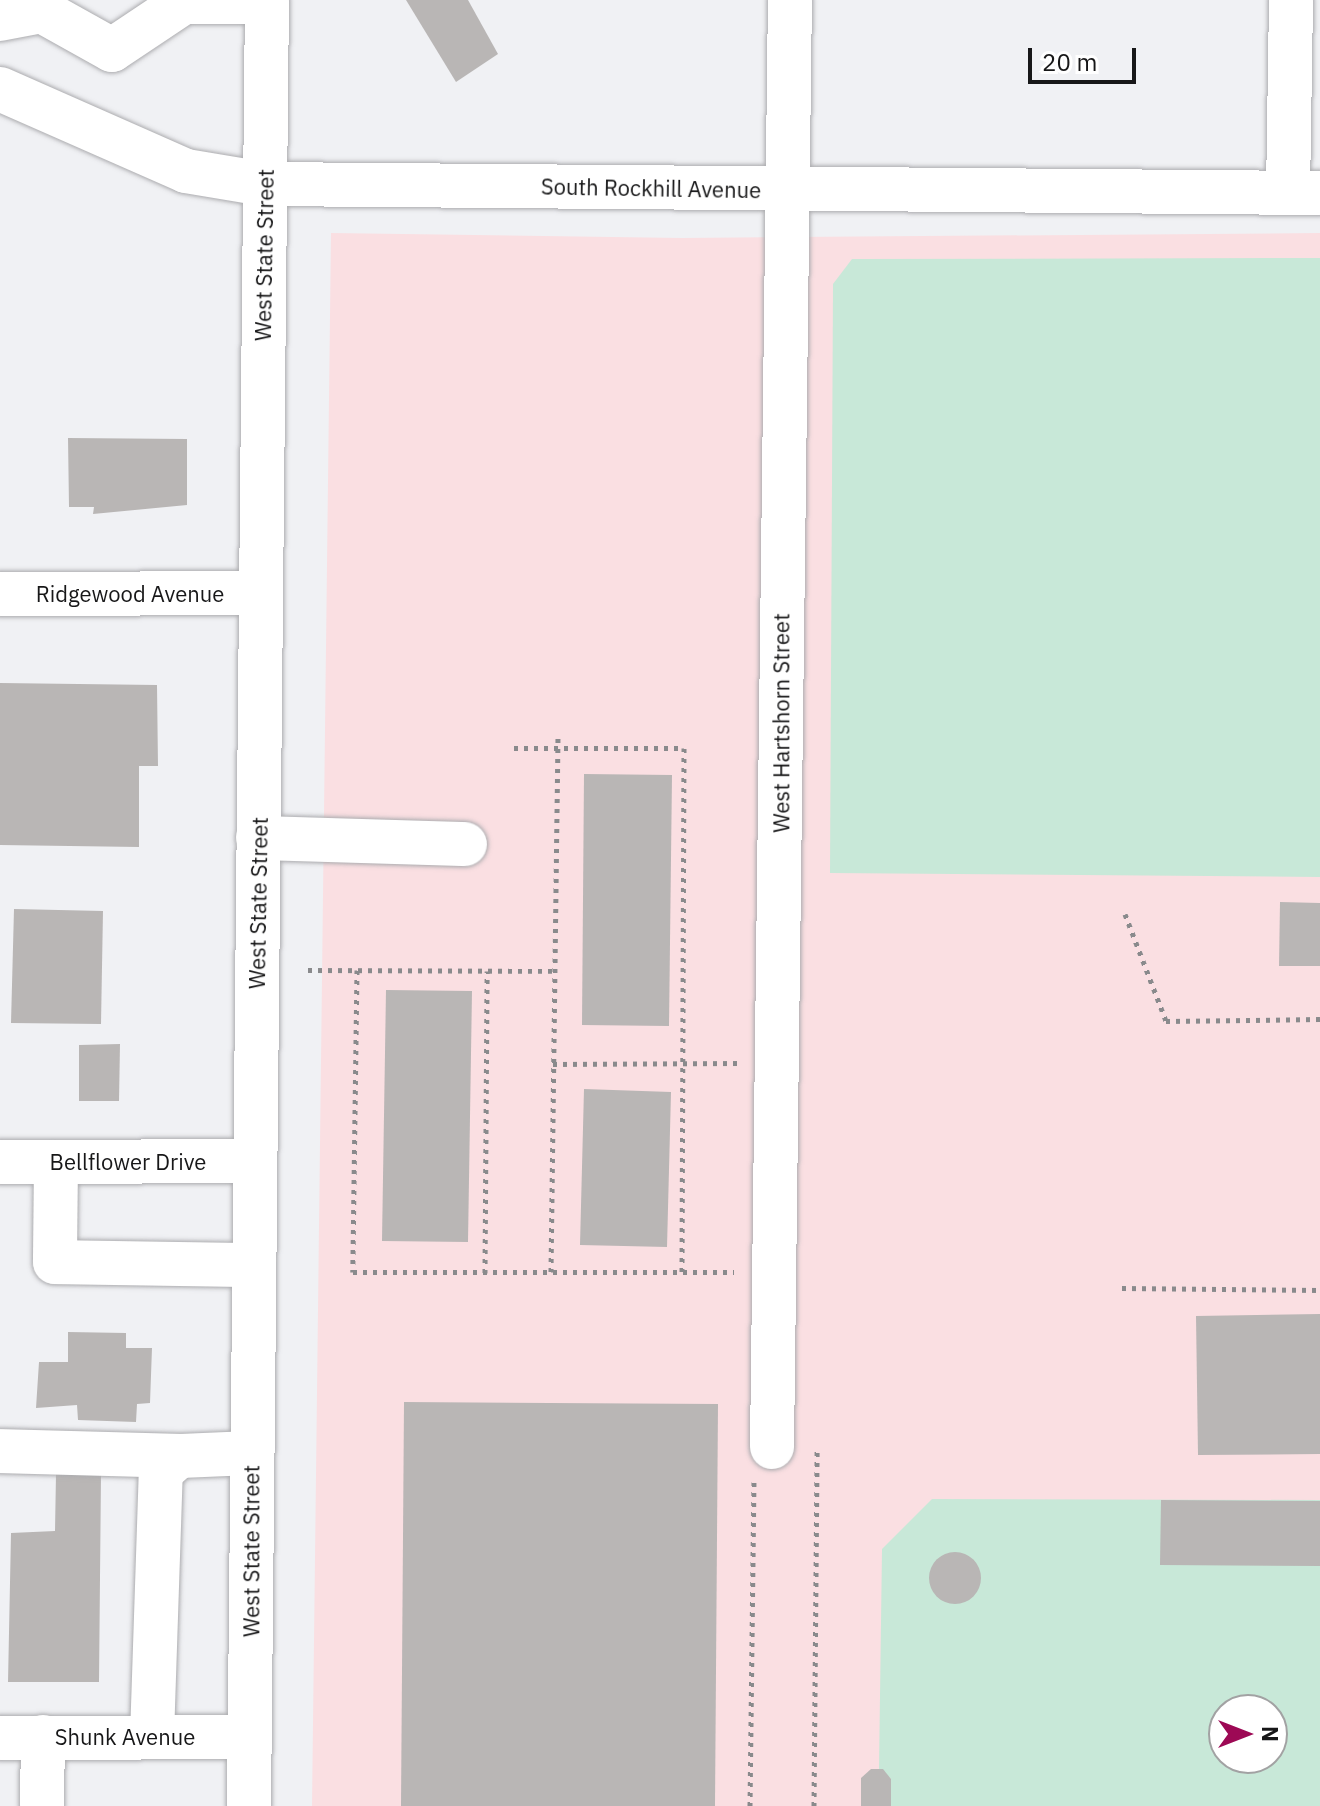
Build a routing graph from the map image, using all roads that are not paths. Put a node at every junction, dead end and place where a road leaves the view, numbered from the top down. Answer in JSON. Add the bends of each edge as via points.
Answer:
{"nodes":[{"id":1,"x":790,"y":0,"type":"edge"},
{"id":2,"x":1291,"y":0,"type":"edge"},
{"id":3,"x":187,"y":1,"type":"edge"},
{"id":4,"x":266,"y":1,"type":"edge"},
{"id":5,"x":0,"y":19,"type":"edge"},
{"id":6,"x":0,"y":89,"type":"edge"},
{"id":7,"x":264,"y":184,"type":"junction"},
{"id":8,"x":786,"y":189,"type":"junction"},
{"id":9,"x":1304,"y":193,"type":"edge"},
{"id":10,"x":261,"y":593,"type":"junction"},
{"id":11,"x":0,"y":594,"type":"edge"},
{"id":12,"x":258,"y":838,"type":"junction"},
{"id":13,"x":465,"y":844,"type":"dead end"},
{"id":14,"x":255,"y":1161,"type":"junction"},
{"id":15,"x":0,"y":1162,"type":"edge"},
{"id":16,"x":56,"y":1162,"type":"junction"},
{"id":17,"x":254,"y":1265,"type":"junction"},
{"id":18,"x":772,"y":1447,"type":"road end"},
{"id":19,"x":0,"y":1451,"type":"edge"},
{"id":20,"x":252,"y":1453,"type":"junction"},
{"id":21,"x":179,"y":1456,"type":"junction"},
{"id":22,"x":43,"y":1737,"type":"junction"},
{"id":23,"x":152,"y":1737,"type":"junction"},
{"id":24,"x":250,"y":1737,"type":"junction"},
{"id":25,"x":0,"y":1738,"type":"edge"},
{"id":26,"x":42,"y":1806,"type":"edge"},
{"id":27,"x":249,"y":1806,"type":"edge"}],
"edges":[{"from":1,"to":8,"type":"main road","name":"West Hartshorn Street"},
{"from":2,"to":9,"type":"main road"},
{"from":3,"to":4,"type":"main road"},
{"from":3,"to":5,"type":"main road","via":[[112,50],[42,11]]},
{"from":4,"to":7,"type":"main road","name":"West State Street"},
{"from":6,"to":7,"type":"main road","name":"South Rockhill Avenue","via":[[186,171]]},
{"from":7,"to":8,"type":"main road","name":"South Rockhill Avenue"},
{"from":7,"to":10,"type":"main road","name":"West State Street"},
{"from":8,"to":9,"type":"main road","name":"South Rockhill Avenue"},
{"from":8,"to":18,"type":"main road","name":"West Hartshorn Street"},
{"from":10,"to":11,"type":"main road","name":"Ridgewood Avenue"},
{"from":10,"to":12,"type":"main road","name":"West State Street"},
{"from":12,"to":13,"type":"main road"},
{"from":12,"to":14,"type":"main road","name":"West State Street"},
{"from":14,"to":16,"type":"main road","name":"Bellflower Drive"},
{"from":14,"to":17,"type":"main road","name":"West State Street"},
{"from":15,"to":16,"type":"main road","name":"Bellflower Drive"},
{"from":16,"to":17,"type":"main road","via":[[55,1262]]},
{"from":17,"to":20,"type":"main road","name":"West State Street"},
{"from":19,"to":21,"type":"main road"},
{"from":20,"to":21,"type":"main road"},
{"from":20,"to":24,"type":"main road","name":"West State Street"},
{"from":21,"to":23,"type":"main road","via":[[161,1472],[157,1502]]},
{"from":22,"to":23,"type":"main road","name":"Shunk Avenue"},
{"from":22,"to":25,"type":"main road","name":"Shunk Avenue"},
{"from":22,"to":26,"type":"main road"},
{"from":23,"to":24,"type":"main road","name":"Shunk Avenue"},
{"from":24,"to":27,"type":"main road","name":"West State Street"}]}
